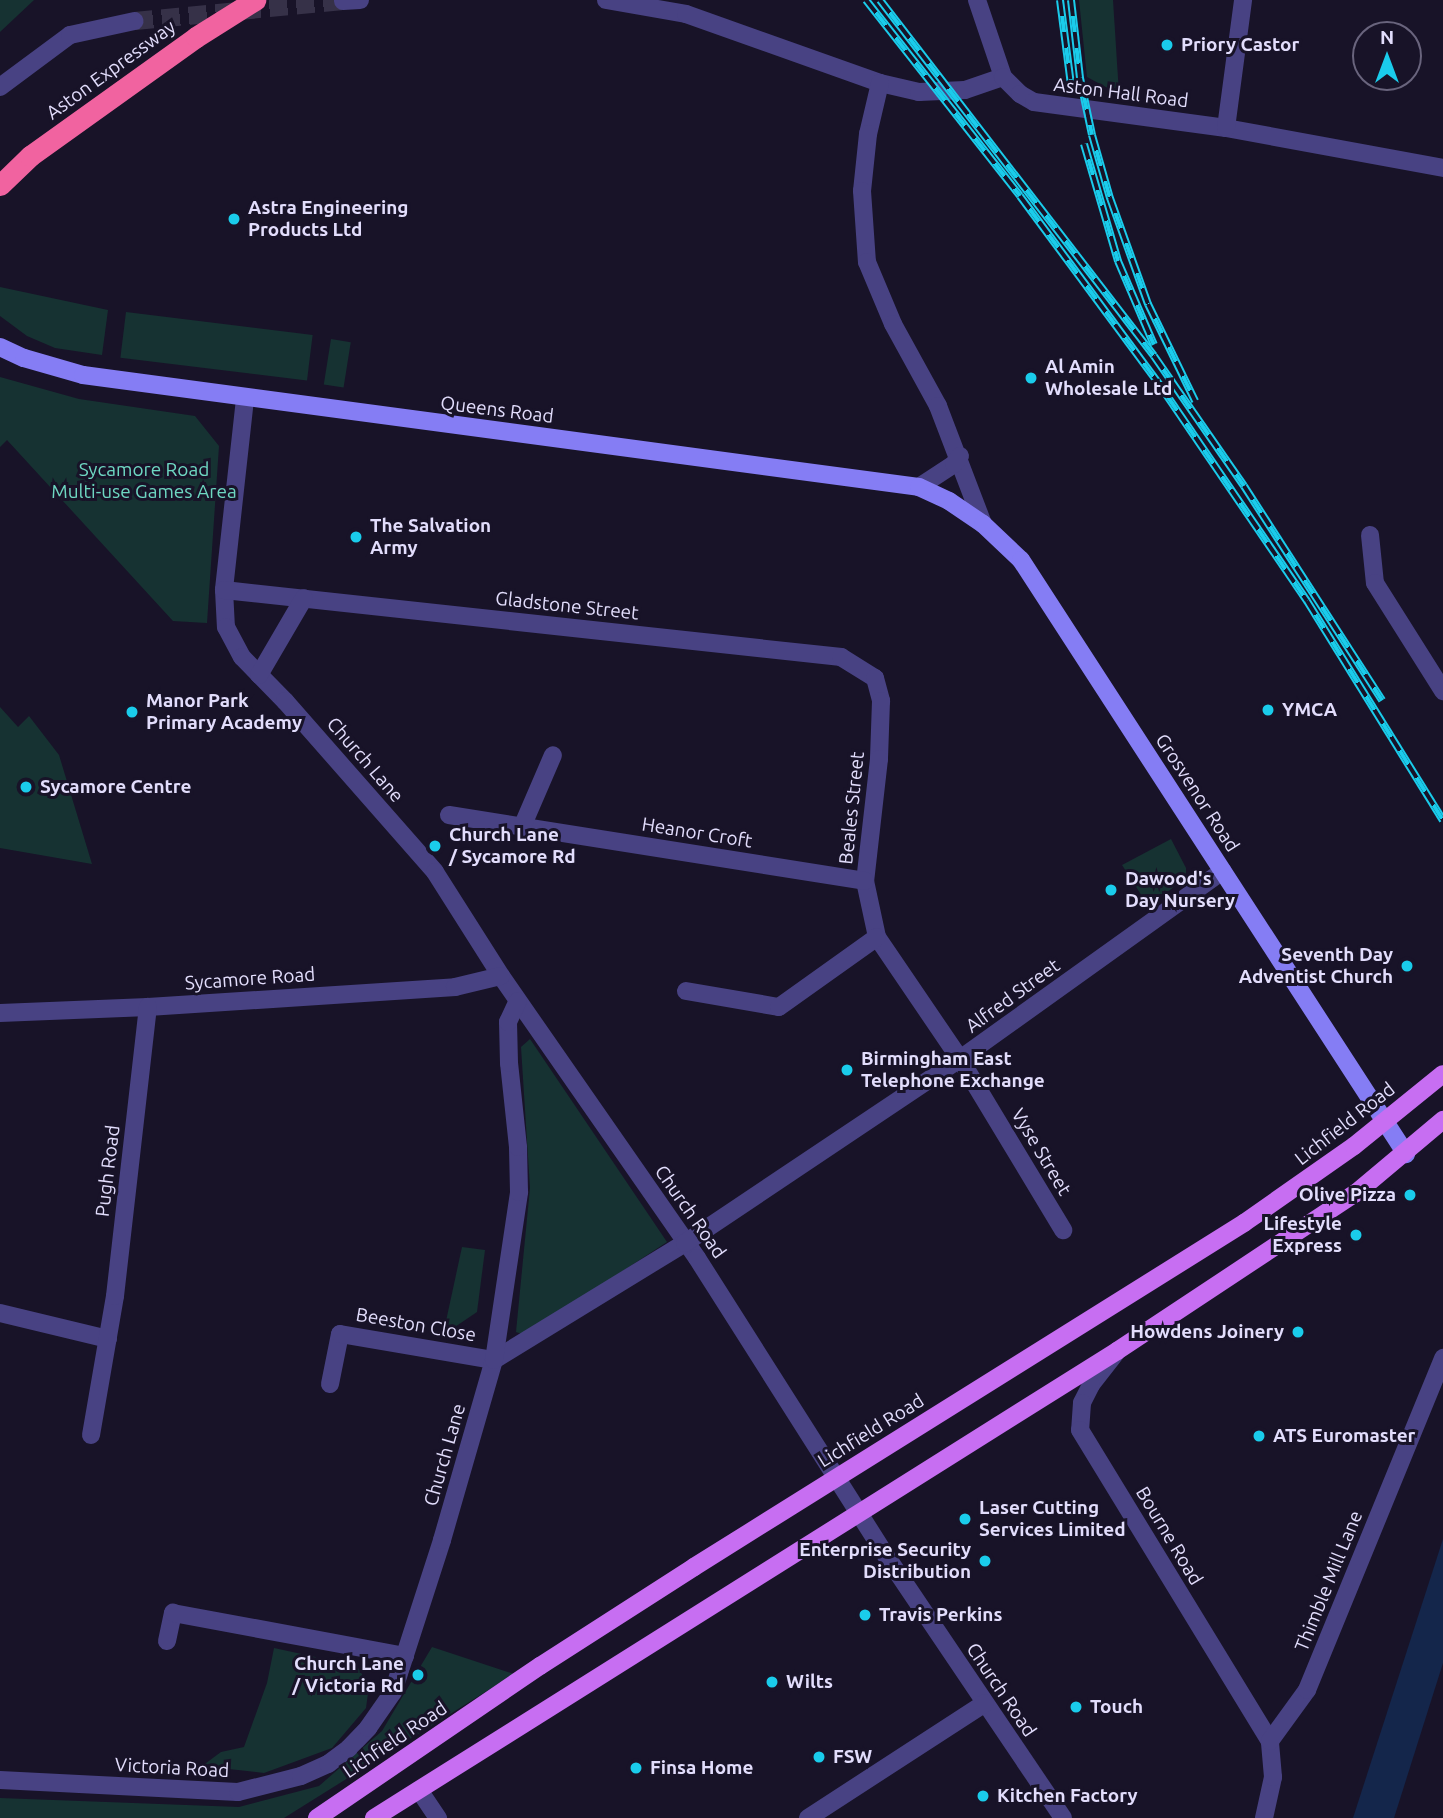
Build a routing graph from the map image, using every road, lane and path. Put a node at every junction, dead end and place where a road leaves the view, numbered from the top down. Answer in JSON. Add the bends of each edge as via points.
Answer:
{"nodes":[{"id":1,"x":255,"y":0,"type":"edge"},
{"id":2,"x":360,"y":0,"type":"edge"},
{"id":3,"x":606,"y":0,"type":"edge"},
{"id":4,"x":977,"y":0,"type":"edge"},
{"id":5,"x":1243,"y":0,"type":"edge"},
{"id":6,"x":343,"y":1,"type":"edge"},
{"id":7,"x":135,"y":21,"type":"tunnel mouth"},
{"id":8,"x":1003,"y":77,"type":"junction"},
{"id":9,"x":880,"y":83,"type":"junction"},
{"id":10,"x":0,"y":87,"type":"edge"},
{"id":11,"x":1226,"y":128,"type":"junction"},
{"id":12,"x":1443,"y":168,"type":"edge"},
{"id":13,"x":0,"y":185,"type":"edge"},
{"id":14,"x":0,"y":347,"type":"edge"},
{"id":15,"x":245,"y":398,"type":"junction"},
{"id":16,"x":960,"y":456,"type":"junction"},
{"id":17,"x":919,"y":487,"type":"junction"},
{"id":18,"x":983,"y":524,"type":"junction"},
{"id":19,"x":1370,"y":535,"type":"dead end"},
{"id":20,"x":224,"y":590,"type":"junction"},
{"id":21,"x":304,"y":598,"type":"junction"},
{"id":22,"x":259,"y":675,"type":"junction"},
{"id":23,"x":1443,"y":691,"type":"edge"},
{"id":24,"x":881,"y":701,"type":"joint"},
{"id":25,"x":553,"y":755,"type":"dead end"},
{"id":26,"x":449,"y":815,"type":"dead end"},
{"id":27,"x":522,"y":827,"type":"junction"},
{"id":28,"x":1223,"y":871,"type":"junction"},
{"id":29,"x":865,"y":881,"type":"junction"},
{"id":30,"x":877,"y":937,"type":"junction"},
{"id":31,"x":502,"y":976,"type":"junction"},
{"id":32,"x":686,"y":991,"type":"dead end"},
{"id":33,"x":518,"y":1001,"type":"junction"},
{"id":34,"x":148,"y":1007,"type":"junction"},
{"id":35,"x":0,"y":1013,"type":"edge"},
{"id":36,"x":960,"y":1059,"type":"junction"},
{"id":37,"x":1443,"y":1074,"type":"edge"},
{"id":38,"x":1443,"y":1120,"type":"edge"},
{"id":39,"x":1384,"y":1122,"type":"junction"},
{"id":40,"x":1406,"y":1153,"type":"junction"},
{"id":41,"x":1063,"y":1230,"type":"dead end"},
{"id":42,"x":685,"y":1243,"type":"junction"},
{"id":43,"x":0,"y":1313,"type":"edge"},
{"id":44,"x":108,"y":1339,"type":"junction"},
{"id":45,"x":1117,"y":1351,"type":"junction"},
{"id":46,"x":1443,"y":1358,"type":"edge"},
{"id":47,"x":494,"y":1360,"type":"junction"},
{"id":48,"x":330,"y":1384,"type":"dead end"},
{"id":49,"x":91,"y":1435,"type":"dead end"},
{"id":50,"x":837,"y":1477,"type":"junction"},
{"id":51,"x":860,"y":1514,"type":"junction"},
{"id":52,"x":167,"y":1641,"type":"dead end"},
{"id":53,"x":405,"y":1657,"type":"junction"},
{"id":54,"x":985,"y":1703,"type":"junction"},
{"id":55,"x":1270,"y":1741,"type":"junction"},
{"id":56,"x":0,"y":1780,"type":"edge"},
{"id":57,"x":419,"y":1790,"type":"junction"},
{"id":58,"x":317,"y":1818,"type":"edge"},
{"id":59,"x":374,"y":1818,"type":"edge"},
{"id":60,"x":438,"y":1818,"type":"edge"},
{"id":61,"x":808,"y":1818,"type":"edge"},
{"id":62,"x":1063,"y":1818,"type":"edge"},
{"id":63,"x":1264,"y":1818,"type":"edge"}],
"edges":[{"from":1,"to":13,"type":"highway","name":"Aston Expressway","bridge":true,"via":[[30,156]]},
{"from":2,"to":6,"type":"street"},
{"from":3,"to":9,"type":"street","via":[[686,14]]},
{"from":4,"to":8,"type":"street"},
{"from":5,"to":11,"type":"street"},
{"from":7,"to":10,"type":"street","via":[[70,35]]},
{"from":8,"to":9,"type":"street","via":[[950,92],[919,92]]},
{"from":8,"to":11,"type":"street","name":"Aston Hall Road","via":[[1020,94],[1044,104]]},
{"from":9,"to":16,"type":"street","name":"Grosvenor Road","via":[[863,181],[867,262],[892,324]]},
{"from":11,"to":12,"type":"street","name":"Aston Hall Road"},
{"from":14,"to":15,"type":"main road","name":"Queens Road","via":[[83,375]]},
{"from":15,"to":17,"type":"main road","name":"Queens Road"},
{"from":15,"to":20,"type":"street","name":"Church Lane"},
{"from":16,"to":17,"type":"street"},
{"from":16,"to":18,"type":"street","name":"Grosvenor Road"},
{"from":17,"to":18,"type":"main road","name":"Queens Road"},
{"from":18,"to":28,"type":"main road","name":"Grosvenor Road","via":[[1021,560]]},
{"from":19,"to":23,"type":"street","via":[[1375,583]]},
{"from":20,"to":21,"type":"street","name":"Gladstone Street"},
{"from":20,"to":22,"type":"street","name":"Church Lane","via":[[226,627],[242,657]]},
{"from":21,"to":22,"type":"street"},
{"from":21,"to":24,"type":"street","name":"Gladstone Street","via":[[841,657],[875,678]]},
{"from":22,"to":31,"type":"street","name":"Church Lane","via":[[435,872]]},
{"from":24,"to":29,"type":"street","name":"Beales Street"},
{"from":25,"to":27,"type":"street"},
{"from":26,"to":27,"type":"street","name":"Heanor Croft"},
{"from":27,"to":29,"type":"street","name":"Heanor Croft"},
{"from":28,"to":36,"type":"street","name":"Alfred Street"},
{"from":28,"to":39,"type":"main road","name":"Grosvenor Road"},
{"from":29,"to":30,"type":"street","name":"Beales Street"},
{"from":30,"to":32,"type":"street","via":[[779,1007]]},
{"from":30,"to":36,"type":"street","name":"Beales Street"},
{"from":31,"to":33,"type":"street","name":"Church Road"},
{"from":31,"to":34,"type":"street","name":"Sycamore Road","via":[[455,987]]},
{"from":33,"to":42,"type":"street","name":"Church Road"},
{"from":33,"to":47,"type":"street","name":"Church Lane","via":[[508,1022],[519,1192]]},
{"from":34,"to":35,"type":"street","name":"Sycamore Road"},
{"from":34,"to":44,"type":"street","name":"Pugh Road"},
{"from":36,"to":41,"type":"street","name":"Vyse Street"},
{"from":36,"to":42,"type":"street","name":"Alfred Street"},
{"from":37,"to":39,"type":"main road","name":"Lichfield Road"},
{"from":38,"to":40,"type":"main road"},
{"from":39,"to":40,"type":"main road","name":"Grosvenor Road"},
{"from":39,"to":50,"type":"main road","name":"Lichfield Road","via":[[1244,1223]]},
{"from":40,"to":45,"type":"main road","via":[[1356,1193]]},
{"from":42,"to":47,"type":"street","name":"Alfred Street"},
{"from":42,"to":50,"type":"street","name":"Church Road"},
{"from":43,"to":44,"type":"street"},
{"from":44,"to":49,"type":"street","name":"Pugh Road"},
{"from":45,"to":51,"type":"main road"},
{"from":45,"to":55,"type":"street","name":"Bourne Road","via":[[1082,1403],[1080,1430]]},
{"from":46,"to":55,"type":"street","name":"Thimble Mill Lane","via":[[1307,1690]]},
{"from":47,"to":48,"type":"street","name":"Beeston Close","via":[[341,1334]]},
{"from":47,"to":53,"type":"street","name":"Church Lane"},
{"from":50,"to":51,"type":"street","name":"Church Road"},
{"from":50,"to":58,"type":"main road","name":"Lichfield Road","via":[[551,1659]]},
{"from":51,"to":54,"type":"street","name":"Church Road"},
{"from":51,"to":57,"type":"main road"},
{"from":52,"to":53,"type":"street","via":[[173,1613]]},
{"from":53,"to":56,"type":"street","name":"Victoria Road","via":[[393,1692],[368,1728],[328,1764],[301,1776],[238,1792]]},
{"from":54,"to":61,"type":"street"},
{"from":54,"to":62,"type":"street","name":"Church Road"},
{"from":55,"to":63,"type":"street","via":[[1273,1777]]},
{"from":57,"to":59,"type":"main road"},
{"from":57,"to":60,"type":"street"}]}
